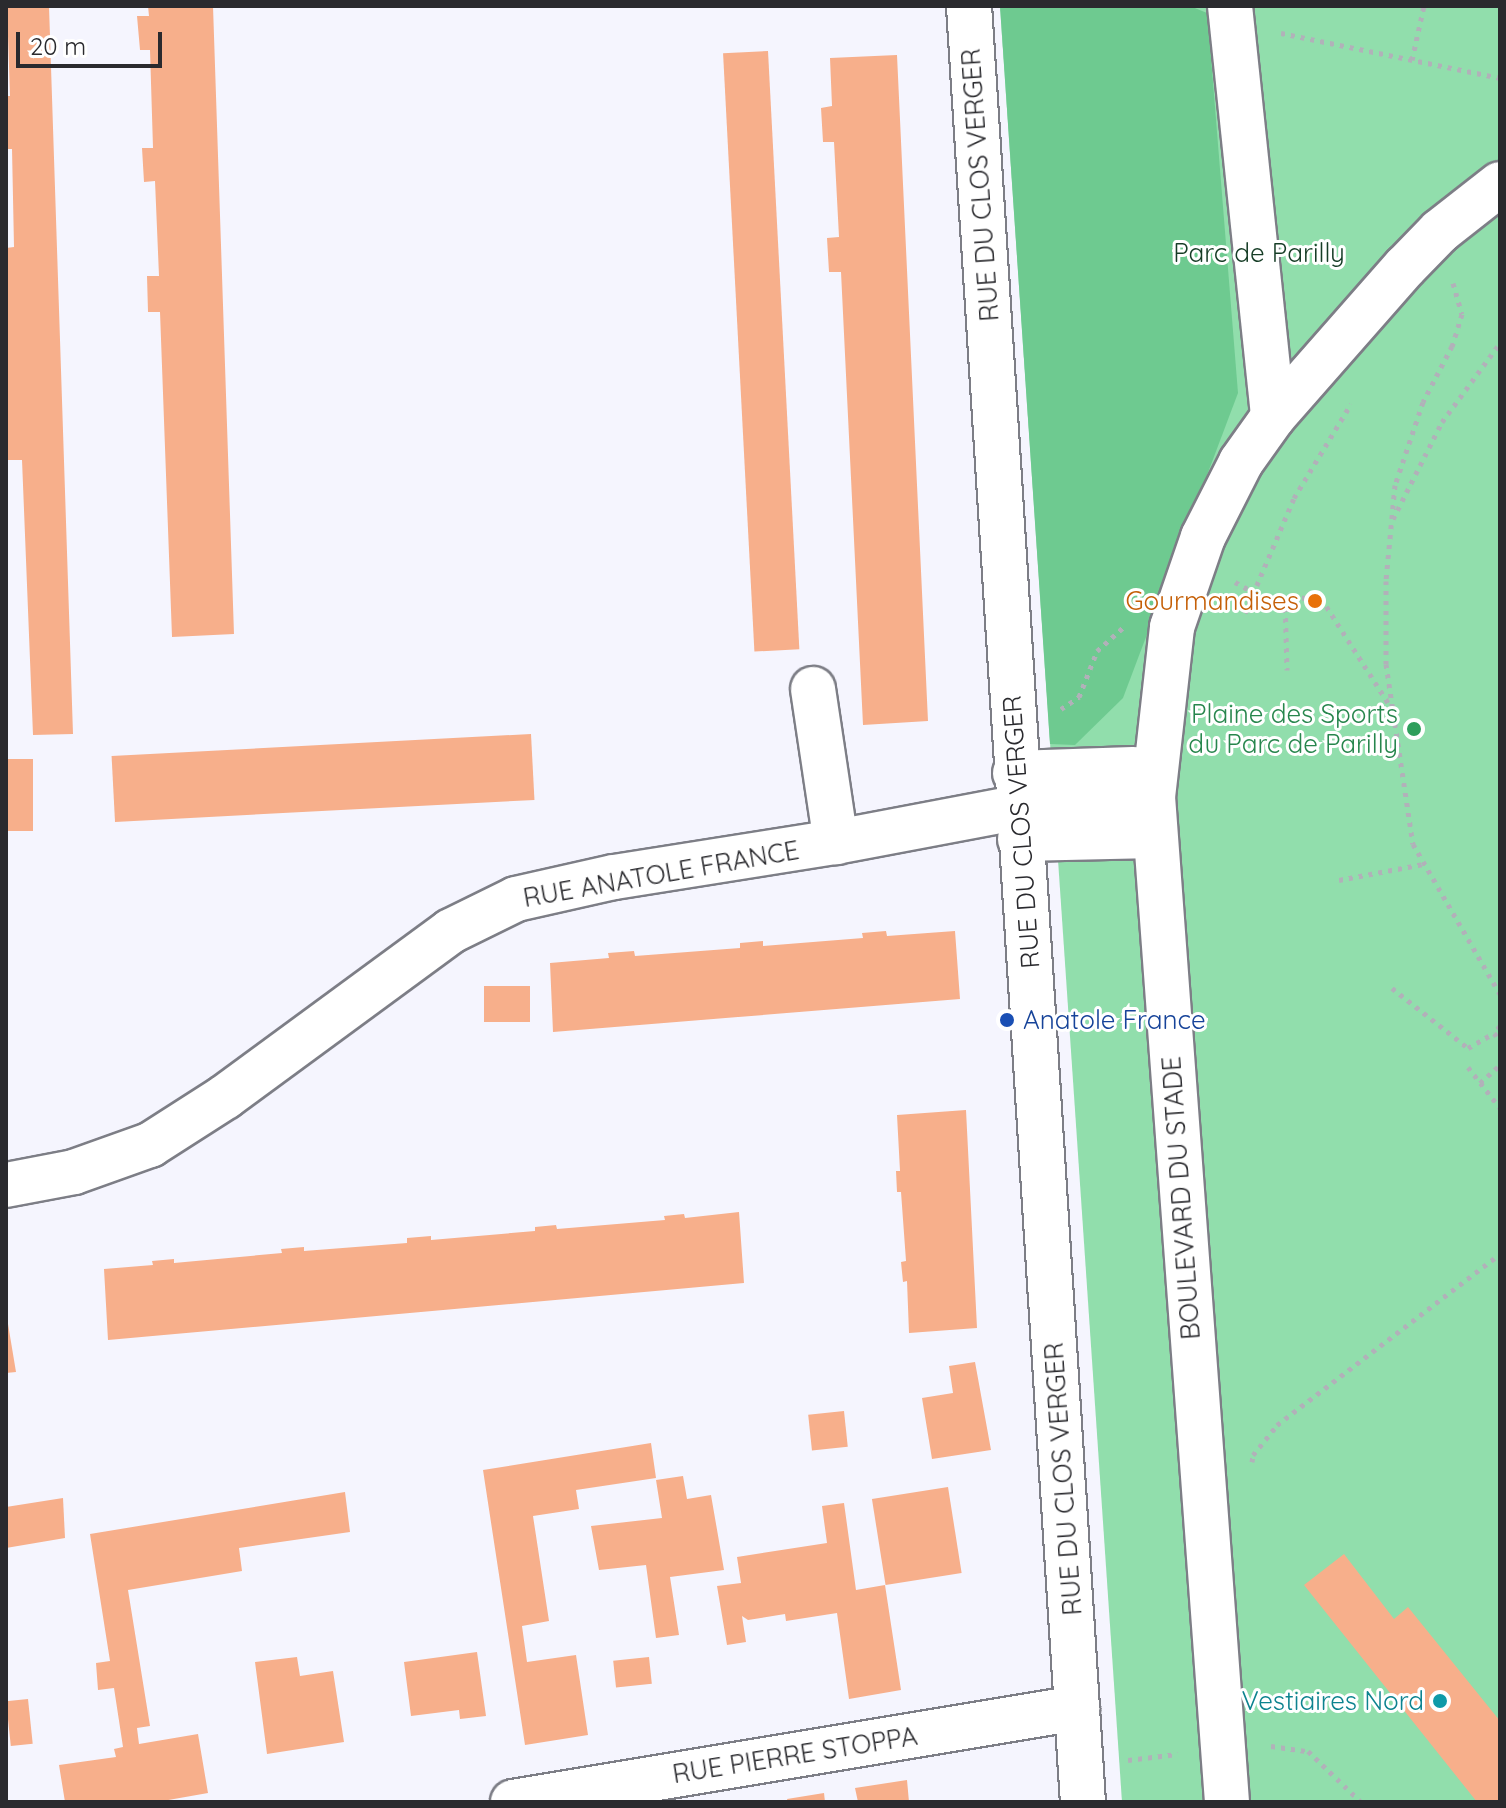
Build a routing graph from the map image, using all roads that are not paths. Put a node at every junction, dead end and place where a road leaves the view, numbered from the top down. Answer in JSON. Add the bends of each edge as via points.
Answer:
{"nodes":[{"id":1,"x":969,"y":6,"type":"edge"},
{"id":2,"x":1230,"y":6,"type":"edge"},
{"id":3,"x":1500,"y":184,"type":"edge"},
{"id":4,"x":1273,"y":417,"type":"junction"},
{"id":5,"x":813,"y":689,"type":"dead end"},
{"id":6,"x":1154,"y":800,"type":"junction"},
{"id":7,"x":1018,"y":807,"type":"junction"},
{"id":8,"x":836,"y":842,"type":"junction"},
{"id":9,"x":6,"y":1185,"type":"edge"},
{"id":10,"x":1077,"y":1708,"type":"junction"},
{"id":11,"x":513,"y":1802,"type":"edge"},
{"id":12,"x":1083,"y":1802,"type":"edge"},
{"id":13,"x":1227,"y":1802,"type":"edge"}],
"edges":[{"from":1,"to":7,"type":"street","name":"RUE DU CLOS VERGER"},
{"from":2,"to":4,"type":"street"},
{"from":3,"to":4,"type":"street","name":"BOULEVARD DU STADE","via":[[1440,231]]},
{"from":4,"to":6,"type":"street","name":"BOULEVARD DU STADE","via":[[1241,462],[1175,615],[1162,691]]},
{"from":5,"to":8,"type":"street"},
{"from":6,"to":7,"type":"street","name":"RUE ANATOLE FRANCE","via":[[1053,801]]},
{"from":6,"to":13,"type":"street","name":"BOULEVARD DU STADE"},
{"from":7,"to":8,"type":"street","name":"RUE ANATOLE FRANCE"},
{"from":7,"to":10,"type":"street","name":"RUE DU CLOS VERGER"},
{"from":8,"to":9,"type":"street","name":"RUE ANATOLE FRANCE","via":[[614,877],[516,899],[451,931],[225,1097],[150,1145],[74,1172]]},
{"from":10,"to":11,"type":"street","name":"RUE PIERRE STOPPA"},
{"from":10,"to":12,"type":"street","name":"RUE DU CLOS VERGER"}]}
